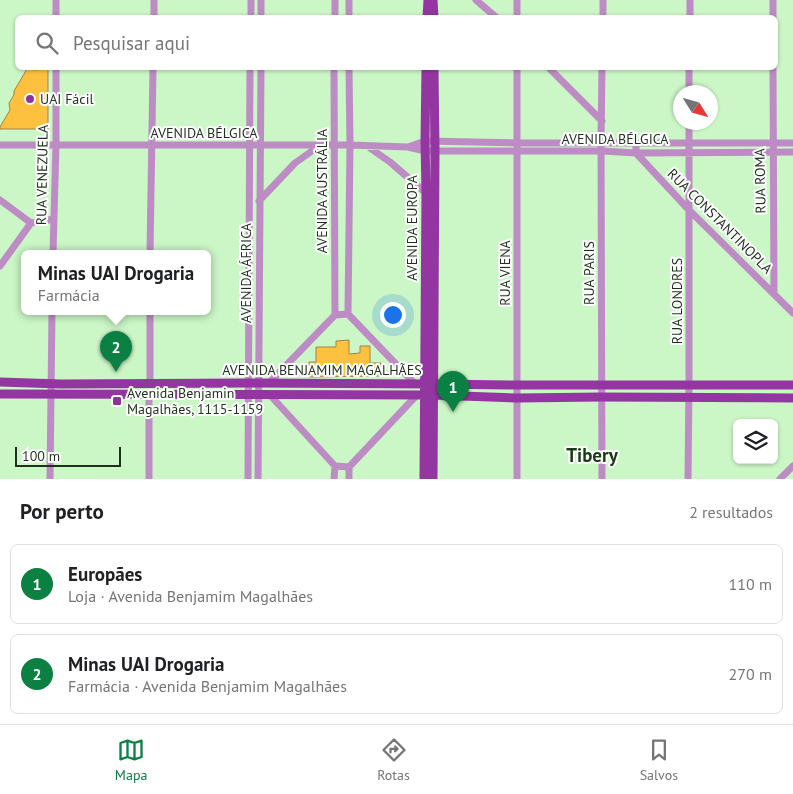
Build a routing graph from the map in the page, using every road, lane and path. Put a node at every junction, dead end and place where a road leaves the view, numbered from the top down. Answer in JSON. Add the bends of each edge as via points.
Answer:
{"nodes":[{"id":1,"x":56,"y":0,"type":"edge"},
{"id":2,"x":154,"y":0,"type":"edge"},
{"id":3,"x":251,"y":0,"type":"edge"},
{"id":4,"x":261,"y":0,"type":"edge"},
{"id":5,"x":335,"y":0,"type":"edge"},
{"id":6,"x":349,"y":0,"type":"edge"},
{"id":7,"x":428,"y":0,"type":"edge"},
{"id":8,"x":434,"y":0,"type":"edge"},
{"id":9,"x":476,"y":0,"type":"edge"},
{"id":10,"x":517,"y":0,"type":"edge"},
{"id":11,"x":603,"y":0,"type":"edge"},
{"id":12,"x":690,"y":0,"type":"edge"},
{"id":13,"x":773,"y":0,"type":"edge"},
{"id":14,"x":56,"y":15,"type":"edge"},
{"id":15,"x":154,"y":15,"type":"edge"},
{"id":16,"x":251,"y":15,"type":"edge"},
{"id":17,"x":261,"y":15,"type":"edge"},
{"id":18,"x":335,"y":15,"type":"edge"},
{"id":19,"x":349,"y":15,"type":"edge"},
{"id":20,"x":427,"y":15,"type":"edge"},
{"id":21,"x":434,"y":15,"type":"edge"},
{"id":22,"x":494,"y":15,"type":"edge"},
{"id":23,"x":517,"y":15,"type":"edge"},
{"id":24,"x":603,"y":15,"type":"edge"},
{"id":25,"x":690,"y":15,"type":"edge"},
{"id":26,"x":773,"y":15,"type":"edge"},
{"id":27,"x":56,"y":70,"type":"edge"},
{"id":28,"x":153,"y":70,"type":"edge"},
{"id":29,"x":250,"y":70,"type":"edge"},
{"id":30,"x":261,"y":70,"type":"edge"},
{"id":31,"x":334,"y":70,"type":"edge"},
{"id":32,"x":349,"y":70,"type":"edge"},
{"id":33,"x":426,"y":70,"type":"edge"},
{"id":34,"x":434,"y":70,"type":"edge"},
{"id":35,"x":517,"y":70,"type":"edge"},
{"id":36,"x":551,"y":70,"type":"edge"},
{"id":37,"x":602,"y":70,"type":"edge"},
{"id":38,"x":690,"y":70,"type":"edge"},
{"id":39,"x":773,"y":70,"type":"edge"},
{"id":40,"x":689,"y":85,"type":"edge"},
{"id":41,"x":602,"y":122,"type":"junction"},
{"id":42,"x":689,"y":130,"type":"edge"},
{"id":43,"x":425,"y":141,"type":"junction"},
{"id":44,"x":435,"y":141,"type":"junction"},
{"id":45,"x":601,"y":142,"type":"junction"},
{"id":46,"x":517,"y":143,"type":"junction"},
{"id":47,"x":636,"y":143,"type":"junction"},
{"id":48,"x":689,"y":143,"type":"junction"},
{"id":49,"x":772,"y":143,"type":"junction"},
{"id":50,"x":793,"y":143,"type":"edge"},
{"id":51,"x":56,"y":144,"type":"junction"},
{"id":52,"x":0,"y":145,"type":"edge"},
{"id":53,"x":151,"y":145,"type":"junction"},
{"id":54,"x":250,"y":145,"type":"junction"},
{"id":55,"x":260,"y":145,"type":"junction"},
{"id":56,"x":350,"y":145,"type":"junction"},
{"id":57,"x":320,"y":146,"type":"junction"},
{"id":58,"x":334,"y":146,"type":"junction"},
{"id":59,"x":367,"y":146,"type":"junction"},
{"id":60,"x":408,"y":147,"type":"junction"},
{"id":61,"x":425,"y":151,"type":"junction"},
{"id":62,"x":602,"y":151,"type":"junction"},
{"id":63,"x":435,"y":152,"type":"junction"},
{"id":64,"x":518,"y":152,"type":"junction"},
{"id":65,"x":689,"y":152,"type":"junction"},
{"id":66,"x":772,"y":152,"type":"junction"},
{"id":67,"x":793,"y":152,"type":"edge"},
{"id":68,"x":636,"y":153,"type":"junction"},
{"id":69,"x":426,"y":193,"type":"junction"},
{"id":70,"x":0,"y":200,"type":"edge"},
{"id":71,"x":259,"y":200,"type":"junction"},
{"id":72,"x":434,"y":203,"type":"junction"},
{"id":73,"x":689,"y":210,"type":"junction"},
{"id":74,"x":250,"y":211,"type":"junction"},
{"id":75,"x":54,"y":219,"type":"junction"},
{"id":76,"x":31,"y":223,"type":"junction"},
{"id":77,"x":53,"y":250,"type":"edge"},
{"id":78,"x":150,"y":250,"type":"edge"},
{"id":79,"x":0,"y":266,"type":"edge"},
{"id":80,"x":249,"y":267,"type":"junction"},
{"id":81,"x":259,"y":267,"type":"junction"},
{"id":82,"x":774,"y":294,"type":"junction"},
{"id":83,"x":793,"y":313,"type":"edge"},
{"id":84,"x":348,"y":314,"type":"junction"},
{"id":85,"x":52,"y":315,"type":"edge"},
{"id":86,"x":150,"y":315,"type":"edge"},
{"id":87,"x":336,"y":315,"type":"junction"},
{"id":88,"x":0,"y":382,"type":"edge"},
{"id":89,"x":248,"y":383,"type":"junction"},
{"id":90,"x":269,"y":383,"type":"junction"},
{"id":91,"x":51,"y":384,"type":"junction"},
{"id":92,"x":150,"y":384,"type":"junction"},
{"id":93,"x":258,"y":384,"type":"junction"},
{"id":94,"x":366,"y":384,"type":"junction"},
{"id":95,"x":424,"y":384,"type":"junction"},
{"id":96,"x":517,"y":385,"type":"junction"},
{"id":97,"x":601,"y":385,"type":"junction"},
{"id":98,"x":689,"y":385,"type":"junction"},
{"id":99,"x":793,"y":385,"type":"edge"},
{"id":100,"x":0,"y":394,"type":"edge"},
{"id":101,"x":51,"y":394,"type":"junction"},
{"id":102,"x":148,"y":394,"type":"junction"},
{"id":103,"x":249,"y":395,"type":"junction"},
{"id":104,"x":259,"y":395,"type":"junction"},
{"id":105,"x":270,"y":395,"type":"junction"},
{"id":106,"x":365,"y":395,"type":"junction"},
{"id":107,"x":425,"y":396,"type":"junction"},
{"id":108,"x":601,"y":397,"type":"junction"},
{"id":109,"x":517,"y":398,"type":"junction"},
{"id":110,"x":689,"y":398,"type":"junction"},
{"id":111,"x":793,"y":398,"type":"edge"},
{"id":112,"x":334,"y":466,"type":"junction"},
{"id":113,"x":793,"y":466,"type":"edge"},
{"id":114,"x":349,"y":468,"type":"junction"},
{"id":115,"x":50,"y":479,"type":"edge"},
{"id":116,"x":149,"y":479,"type":"edge"},
{"id":117,"x":248,"y":479,"type":"edge"},
{"id":118,"x":258,"y":479,"type":"edge"},
{"id":119,"x":334,"y":479,"type":"edge"},
{"id":120,"x":349,"y":479,"type":"edge"},
{"id":121,"x":424,"y":479,"type":"edge"},
{"id":122,"x":433,"y":479,"type":"edge"},
{"id":123,"x":517,"y":479,"type":"edge"},
{"id":124,"x":602,"y":479,"type":"edge"},
{"id":125,"x":688,"y":479,"type":"edge"},
{"id":126,"x":780,"y":479,"type":"edge"}],
"edges":[{"from":1,"to":14,"type":"street"},
{"from":2,"to":15,"type":"street"},
{"from":3,"to":16,"type":"street"},
{"from":4,"to":17,"type":"street"},
{"from":5,"to":18,"type":"street"},
{"from":6,"to":19,"type":"street"},
{"from":7,"to":20,"type":"main road"},
{"from":8,"to":21,"type":"main road"},
{"from":9,"to":22,"type":"street"},
{"from":10,"to":23,"type":"street"},
{"from":11,"to":24,"type":"street"},
{"from":12,"to":25,"type":"street"},
{"from":13,"to":26,"type":"street"},
{"from":27,"to":51,"type":"street","name":"RUA VENEZUELA"},
{"from":28,"to":53,"type":"street"},
{"from":29,"to":54,"type":"street","name":"AVENIDA ÁFRICA"},
{"from":30,"to":55,"type":"street","name":"AVENIDA ÁFRICA"},
{"from":31,"to":58,"type":"street","name":"AVENIDA AUSTRÁLIA"},
{"from":32,"to":56,"type":"street","name":"AVENIDA AUSTRÁLIA"},
{"from":33,"to":43,"type":"main road","name":"AVENIDA EUROPA"},
{"from":34,"to":44,"type":"main road","name":"AVENIDA EUROPA"},
{"from":35,"to":46,"type":"street","name":"RUA VIENA"},
{"from":36,"to":41,"type":"street"},
{"from":37,"to":41,"type":"street","name":"RUA PARIS"},
{"from":38,"to":40,"type":"street"},
{"from":39,"to":49,"type":"street","name":"RUA ROMA"},
{"from":41,"to":45,"type":"street","name":"RUA PARIS"},
{"from":42,"to":48,"type":"street","name":"RUA LONDRES"},
{"from":43,"to":44,"type":"street","name":"AVENIDA BÉLGICA"},
{"from":43,"to":60,"type":"street","name":"AVENIDA BÉLGICA"},
{"from":43,"to":61,"type":"main road","name":"AVENIDA EUROPA"},
{"from":44,"to":46,"type":"street","name":"AVENIDA BÉLGICA"},
{"from":44,"to":63,"type":"main road","name":"AVENIDA EUROPA"},
{"from":45,"to":46,"type":"street","name":"AVENIDA BÉLGICA"},
{"from":45,"to":47,"type":"street","name":"AVENIDA BÉLGICA"},
{"from":45,"to":62,"type":"street","name":"RUA PARIS"},
{"from":46,"to":64,"type":"street","name":"RUA VIENA"},
{"from":47,"to":48,"type":"street","name":"AVENIDA BÉLGICA"},
{"from":47,"to":68,"type":"street"},
{"from":48,"to":49,"type":"street","name":"AVENIDA BÉLGICA"},
{"from":48,"to":65,"type":"street","name":"RUA LONDRES"},
{"from":49,"to":50,"type":"street","name":"AVENIDA BÉLGICA"},
{"from":49,"to":66,"type":"street","name":"RUA ROMA"},
{"from":51,"to":52,"type":"street","name":"AVENIDA BÉLGICA"},
{"from":51,"to":53,"type":"street","name":"AVENIDA BÉLGICA"},
{"from":51,"to":75,"type":"street","name":"RUA VENEZUELA"},
{"from":53,"to":54,"type":"street","name":"AVENIDA BÉLGICA"},
{"from":53,"to":78,"type":"street"},
{"from":54,"to":55,"type":"street","name":"AVENIDA BÉLGICA"},
{"from":54,"to":74,"type":"street","name":"AVENIDA ÁFRICA"},
{"from":55,"to":57,"type":"street","name":"AVENIDA BÉLGICA"},
{"from":55,"to":71,"type":"street","name":"AVENIDA ÁFRICA"},
{"from":56,"to":58,"type":"street","name":"AVENIDA BÉLGICA"},
{"from":56,"to":59,"type":"street","name":"AVENIDA BÉLGICA"},
{"from":56,"to":84,"type":"street","name":"AVENIDA AUSTRÁLIA"},
{"from":57,"to":58,"type":"street","name":"AVENIDA BÉLGICA"},
{"from":57,"to":71,"type":"street","via":[[295,164]]},
{"from":58,"to":87,"type":"street","name":"AVENIDA AUSTRÁLIA"},
{"from":59,"to":60,"type":"street","name":"AVENIDA BÉLGICA"},
{"from":59,"to":69,"type":"street"},
{"from":60,"to":61,"type":"street","name":"AVENIDA BÉLGICA"},
{"from":61,"to":63,"type":"street","name":"AVENIDA BÉLGICA"},
{"from":61,"to":69,"type":"main road","name":"AVENIDA EUROPA"},
{"from":62,"to":64,"type":"street","name":"AVENIDA BÉLGICA"},
{"from":62,"to":68,"type":"street","name":"AVENIDA BÉLGICA"},
{"from":62,"to":97,"type":"street","name":"RUA PARIS"},
{"from":63,"to":64,"type":"street","name":"AVENIDA BÉLGICA"},
{"from":63,"to":72,"type":"main road","name":"AVENIDA EUROPA"},
{"from":64,"to":96,"type":"street","name":"RUA VIENA"},
{"from":65,"to":66,"type":"street","name":"AVENIDA BÉLGICA"},
{"from":65,"to":68,"type":"street","name":"AVENIDA BÉLGICA"},
{"from":65,"to":73,"type":"street","name":"RUA LONDRES"},
{"from":66,"to":67,"type":"street","name":"AVENIDA BÉLGICA"},
{"from":66,"to":82,"type":"street","name":"RUA ROMA"},
{"from":68,"to":73,"type":"street","name":"RUA CONSTANTINOPLA"},
{"from":69,"to":72,"type":"street"},
{"from":69,"to":95,"type":"main road","name":"AVENIDA EUROPA"},
{"from":70,"to":76,"type":"street"},
{"from":71,"to":74,"type":"street"},
{"from":71,"to":81,"type":"street","name":"AVENIDA ÁFRICA"},
{"from":72,"to":95,"type":"main road","name":"AVENIDA EUROPA"},
{"from":73,"to":82,"type":"street","name":"RUA CONSTANTINOPLA"},
{"from":73,"to":98,"type":"street","name":"RUA LONDRES"},
{"from":74,"to":80,"type":"street","name":"AVENIDA ÁFRICA"},
{"from":75,"to":76,"type":"street"},
{"from":75,"to":77,"type":"street","name":"RUA VENEZUELA"},
{"from":76,"to":79,"type":"street"},
{"from":80,"to":81,"type":"street"},
{"from":80,"to":89,"type":"street","name":"AVENIDA ÁFRICA"},
{"from":81,"to":93,"type":"street","name":"AVENIDA ÁFRICA"},
{"from":82,"to":83,"type":"street","name":"RUA CONSTANTINOPLA"},
{"from":84,"to":87,"type":"street"},
{"from":84,"to":95,"type":"street"},
{"from":85,"to":91,"type":"street"},
{"from":86,"to":92,"type":"street"},
{"from":87,"to":90,"type":"street"},
{"from":88,"to":91,"type":"main road","name":"AVENIDA BENJAMIM MAGALHÃES"},
{"from":89,"to":92,"type":"main road","name":"AVENIDA BENJAMIM MAGALHÃES"},
{"from":89,"to":93,"type":"main road","name":"AVENIDA BENJAMIM MAGALHÃES"},
{"from":89,"to":103,"type":"street","name":"AVENIDA ÁFRICA"},
{"from":90,"to":93,"type":"main road","name":"AVENIDA BENJAMIM MAGALHÃES"},
{"from":90,"to":94,"type":"main road","name":"AVENIDA BENJAMIM MAGALHÃES"},
{"from":91,"to":92,"type":"main road","name":"AVENIDA BENJAMIM MAGALHÃES"},
{"from":91,"to":101,"type":"street"},
{"from":93,"to":104,"type":"street","name":"AVENIDA ÁFRICA"},
{"from":94,"to":95,"type":"main road","name":"AVENIDA BENJAMIM MAGALHÃES"},
{"from":94,"to":106,"type":"main road"},
{"from":95,"to":96,"type":"main road","name":"AVENIDA BENJAMIM MAGALHÃES"},
{"from":95,"to":107,"type":"main road","name":"AVENIDA EUROPA"},
{"from":96,"to":97,"type":"main road","name":"AVENIDA BENJAMIM MAGALHÃES"},
{"from":96,"to":109,"type":"street","name":"RUA VIENA"},
{"from":97,"to":98,"type":"main road","name":"AVENIDA BENJAMIM MAGALHÃES"},
{"from":97,"to":108,"type":"street","name":"RUA PARIS"},
{"from":98,"to":99,"type":"main road","name":"AVENIDA BENJAMIM MAGALHÃES"},
{"from":98,"to":110,"type":"street","name":"RUA LONDRES"},
{"from":100,"to":101,"type":"main road","name":"AVENIDA BENJAMIM MAGALHÃES"},
{"from":101,"to":102,"type":"main road","name":"AVENIDA BENJAMIM MAGALHÃES"},
{"from":101,"to":115,"type":"street"},
{"from":102,"to":103,"type":"main road","name":"AVENIDA BENJAMIM MAGALHÃES"},
{"from":102,"to":116,"type":"street"},
{"from":103,"to":104,"type":"main road","name":"AVENIDA BENJAMIM MAGALHÃES"},
{"from":103,"to":117,"type":"street","name":"AVENIDA ÁFRICA"},
{"from":104,"to":105,"type":"main road","name":"AVENIDA BENJAMIM MAGALHÃES"},
{"from":104,"to":118,"type":"street","name":"AVENIDA ÁFRICA"},
{"from":105,"to":106,"type":"main road","name":"AVENIDA BENJAMIM MAGALHÃES"},
{"from":105,"to":112,"type":"street"},
{"from":106,"to":107,"type":"main road","name":"AVENIDA BENJAMIM MAGALHÃES"},
{"from":107,"to":109,"type":"main road","name":"AVENIDA BENJAMIM MAGALHÃES"},
{"from":107,"to":114,"type":"street"},
{"from":107,"to":121,"type":"main road","name":"AVENIDA EUROPA"},
{"from":107,"to":122,"type":"main road","name":"AVENIDA EUROPA"},
{"from":108,"to":109,"type":"main road","name":"AVENIDA BENJAMIM MAGALHÃES"},
{"from":108,"to":110,"type":"main road","name":"AVENIDA BENJAMIM MAGALHÃES"},
{"from":108,"to":124,"type":"street","name":"RUA PARIS"},
{"from":109,"to":123,"type":"street","name":"RUA VIENA"},
{"from":110,"to":111,"type":"main road","name":"AVENIDA BENJAMIM MAGALHÃES"},
{"from":110,"to":125,"type":"street","name":"RUA LONDRES"},
{"from":112,"to":114,"type":"street"},
{"from":112,"to":119,"type":"street"},
{"from":113,"to":126,"type":"street"},
{"from":114,"to":120,"type":"street"}]}
